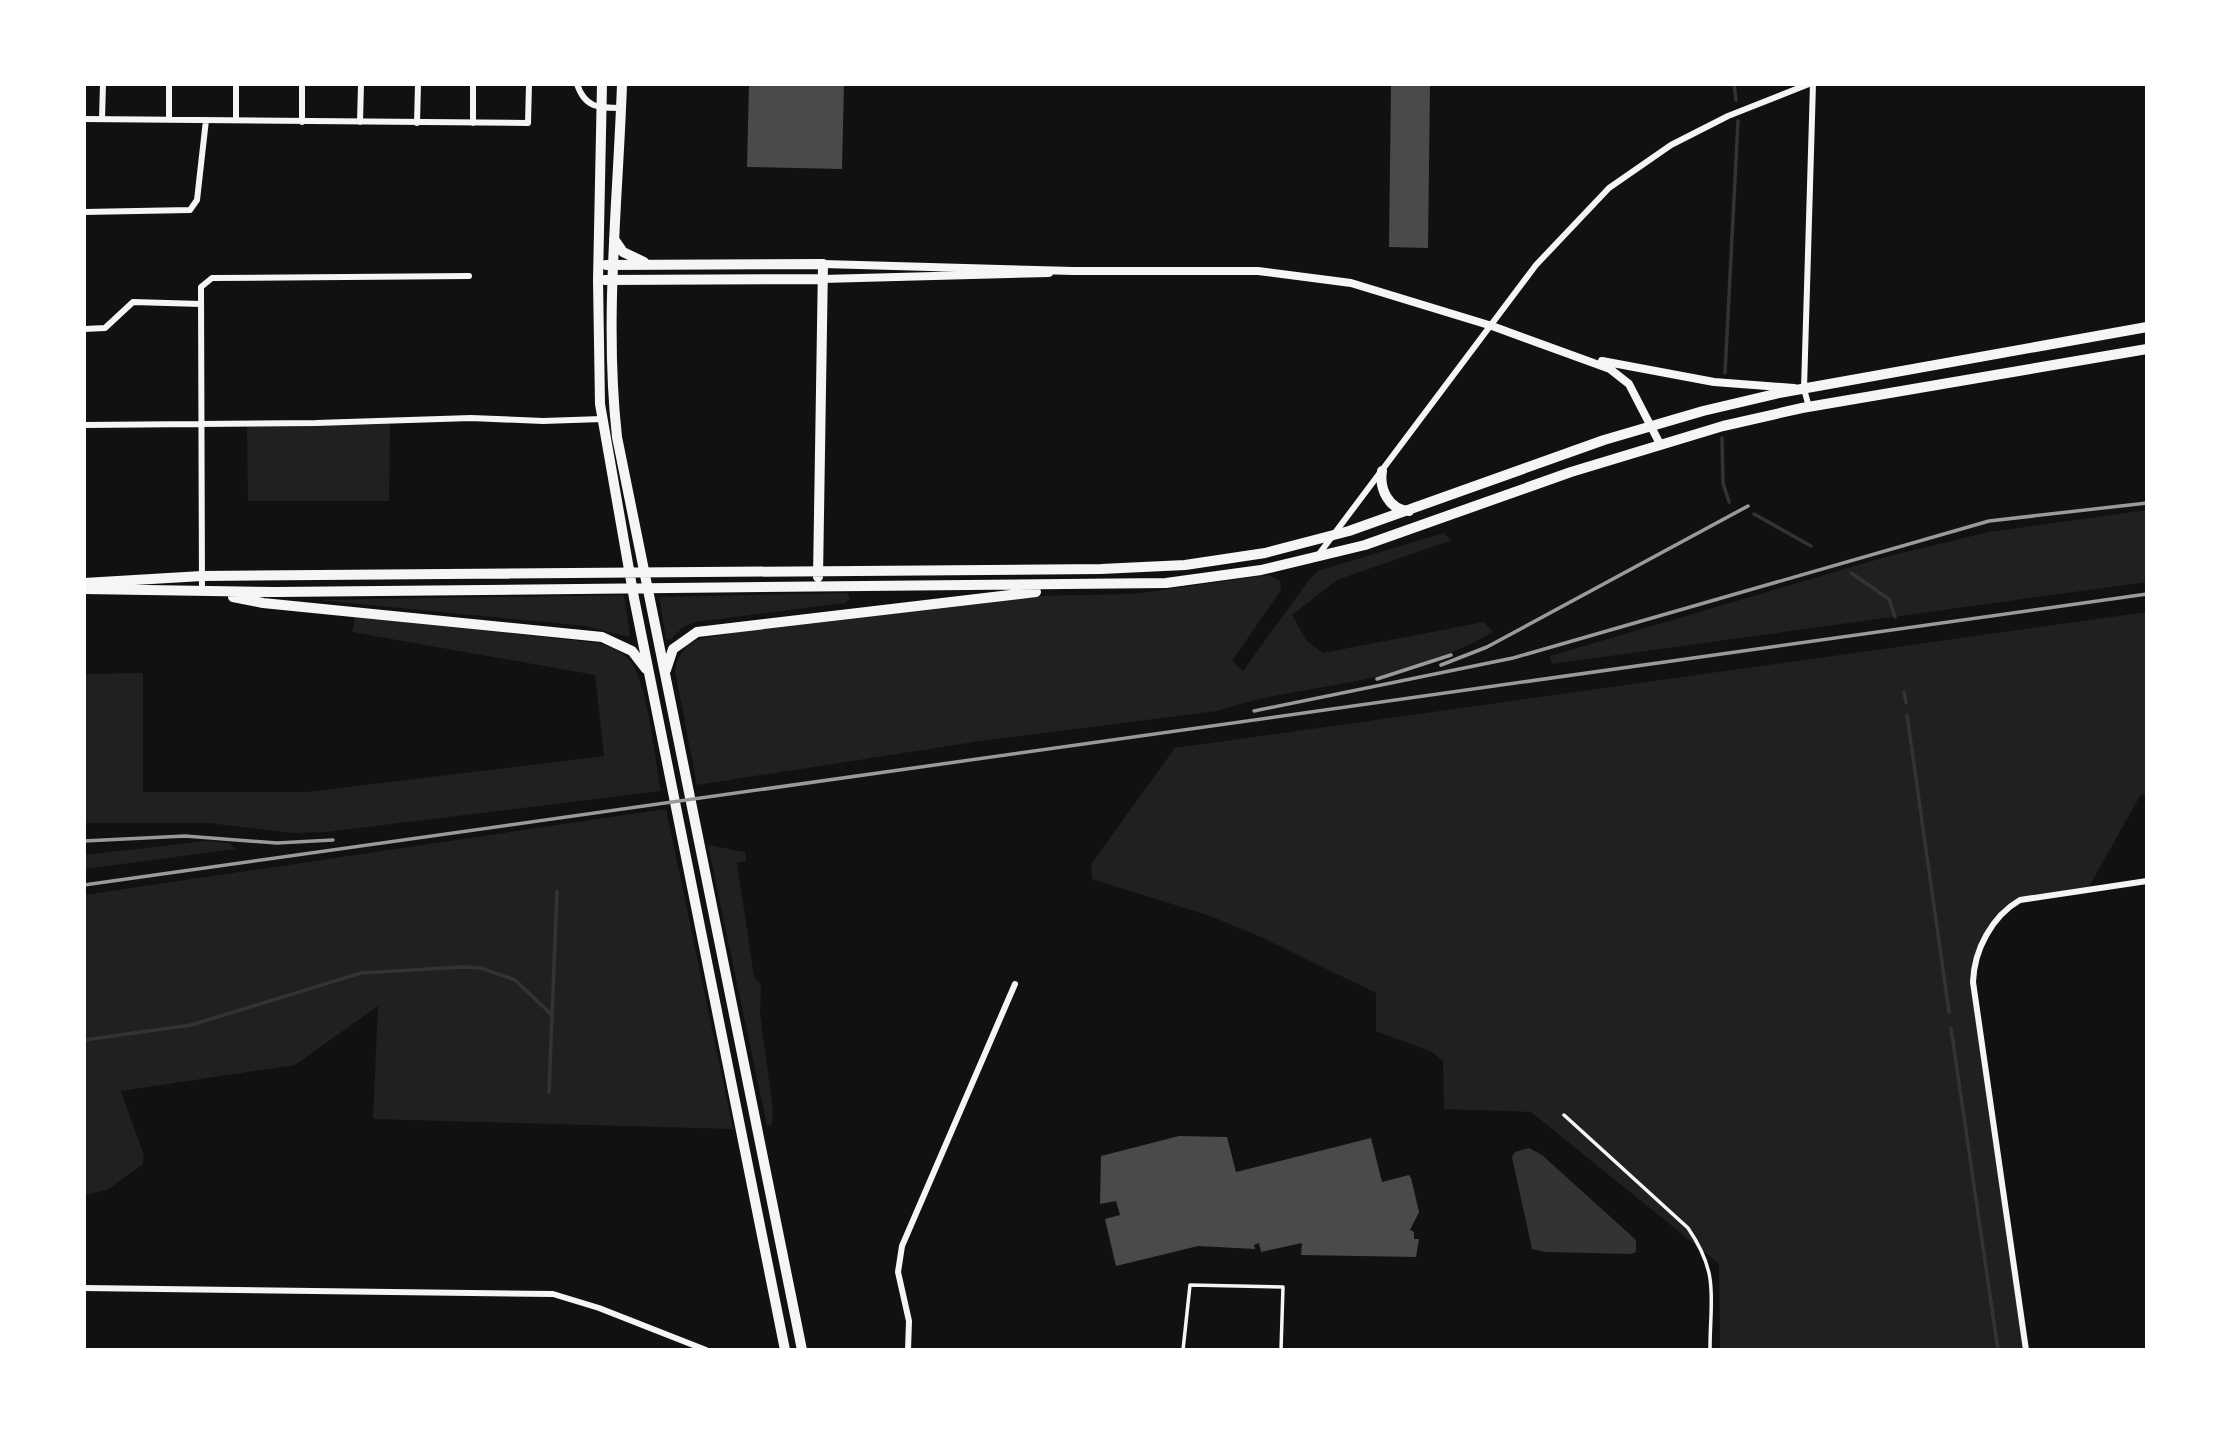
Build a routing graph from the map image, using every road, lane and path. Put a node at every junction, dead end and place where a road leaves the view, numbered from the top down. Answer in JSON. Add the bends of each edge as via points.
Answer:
{"nodes":[{"id":1,"x":103,"y":84,"type":"edge"},
{"id":2,"x":169,"y":84,"type":"edge"},
{"id":3,"x":236,"y":84,"type":"edge"},
{"id":4,"x":302,"y":84,"type":"edge"},
{"id":5,"x":361,"y":84,"type":"edge"},
{"id":6,"x":418,"y":84,"type":"edge"},
{"id":7,"x":473,"y":84,"type":"edge"},
{"id":8,"x":529,"y":84,"type":"edge"},
{"id":9,"x":577,"y":84,"type":"edge"},
{"id":10,"x":602,"y":84,"type":"edge"},
{"id":11,"x":622,"y":84,"type":"edge"},
{"id":12,"x":1811,"y":84,"type":"edge"},
{"id":13,"x":601,"y":108,"type":"junction"},
{"id":14,"x":622,"y":108,"type":"junction"},
{"id":15,"x":84,"y":118,"type":"edge"},
{"id":16,"x":102,"y":119,"type":"junction"},
{"id":17,"x":169,"y":119,"type":"junction"},
{"id":18,"x":206,"y":120,"type":"junction"},
{"id":19,"x":236,"y":120,"type":"junction"},
{"id":20,"x":302,"y":122,"type":"junction"},
{"id":21,"x":360,"y":122,"type":"junction"},
{"id":22,"x":417,"y":123,"type":"junction"},
{"id":23,"x":472,"y":123,"type":"junction"},
{"id":24,"x":84,"y":212,"type":"edge"},
{"id":25,"x":612,"y":229,"type":"junction"},
{"id":26,"x":823,"y":264,"type":"junction"},
{"id":27,"x":598,"y":265,"type":"junction"},
{"id":28,"x":611,"y":265,"type":"junction"},
{"id":29,"x":671,"y":265,"type":"junction"},
{"id":30,"x":1073,"y":271,"type":"junction"},
{"id":31,"x":469,"y":275,"type":"dead end"},
{"id":32,"x":822,"y":279,"type":"junction"},
{"id":33,"x":597,"y":280,"type":"junction"},
{"id":34,"x":611,"y":280,"type":"junction"},
{"id":35,"x":201,"y":304,"type":"junction"},
{"id":36,"x":1492,"y":326,"type":"junction"},
{"id":37,"x":2147,"y":327,"type":"edge"},
{"id":38,"x":84,"y":328,"type":"edge"},
{"id":39,"x":2147,"y":349,"type":"edge"},
{"id":40,"x":1583,"y":356,"type":"junction"},
{"id":41,"x":1804,"y":389,"type":"junction"},
{"id":42,"x":1810,"y":407,"type":"junction"},
{"id":43,"x":602,"y":419,"type":"junction"},
{"id":44,"x":202,"y":422,"type":"junction"},
{"id":45,"x":84,"y":425,"type":"edge"},
{"id":46,"x":1650,"y":425,"type":"junction"},
{"id":47,"x":1660,"y":444,"type":"junction"},
{"id":48,"x":1382,"y":471,"type":"junction"},
{"id":49,"x":1409,"y":511,"type":"junction"},
{"id":50,"x":1333,"y":536,"type":"junction"},
{"id":51,"x":1315,"y":558,"type":"junction"},
{"id":52,"x":818,"y":570,"type":"junction"},
{"id":53,"x":202,"y":576,"type":"junction"},
{"id":54,"x":84,"y":583,"type":"edge"},
{"id":55,"x":1112,"y":586,"type":"junction"},
{"id":56,"x":818,"y":587,"type":"junction"},
{"id":57,"x":84,"y":589,"type":"edge"},
{"id":58,"x":202,"y":592,"type":"junction"},
{"id":59,"x":650,"y":674,"type":"junction"},
{"id":60,"x":666,"y":685,"type":"junction"},
{"id":61,"x":2147,"y":881,"type":"edge"},
{"id":62,"x":1015,"y":984,"type":"dead end"},
{"id":63,"x":1564,"y":1115,"type":"dead end"},
{"id":64,"x":84,"y":1287,"type":"edge"},
{"id":65,"x":706,"y":1350,"type":"edge"},
{"id":66,"x":785,"y":1350,"type":"edge"},
{"id":67,"x":802,"y":1350,"type":"edge"},
{"id":68,"x":908,"y":1350,"type":"edge"},
{"id":69,"x":1183,"y":1350,"type":"edge"},
{"id":70,"x":1281,"y":1350,"type":"edge"},
{"id":71,"x":1710,"y":1350,"type":"edge"},
{"id":72,"x":2026,"y":1350,"type":"edge"}],
"edges":[{"from":1,"to":16,"type":"street"},
{"from":2,"to":17,"type":"street"},
{"from":3,"to":19,"type":"street"},
{"from":4,"to":20,"type":"street"},
{"from":5,"to":21,"type":"street"},
{"from":6,"to":22,"type":"street"},
{"from":7,"to":23,"type":"street"},
{"from":8,"to":23,"type":"street","via":[[528,123]]},
{"from":9,"to":13,"type":"street","via":[[588,103]]},
{"from":10,"to":13,"type":"main road"},
{"from":11,"to":14,"type":"main road"},
{"from":12,"to":36,"type":"street","via":[[1728,116],[1671,145],[1609,188],[1553,245]]},
{"from":12,"to":41,"type":"street"},
{"from":13,"to":14,"type":"street"},
{"from":13,"to":27,"type":"main road"},
{"from":14,"to":25,"type":"main road"},
{"from":15,"to":16,"type":"street"},
{"from":16,"to":17,"type":"street"},
{"from":17,"to":18,"type":"street"},
{"from":18,"to":19,"type":"street"},
{"from":18,"to":24,"type":"street","via":[[195,206],[184,211]]},
{"from":19,"to":20,"type":"street"},
{"from":20,"to":21,"type":"street"},
{"from":21,"to":22,"type":"street"},
{"from":22,"to":23,"type":"street"},
{"from":25,"to":28,"type":"main road"},
{"from":25,"to":29,"type":"main road","via":[[615,244],[626,254],[648,263]]},
{"from":26,"to":29,"type":"main road"},
{"from":26,"to":30,"type":"street"},
{"from":26,"to":32,"type":"main road"},
{"from":27,"to":28,"type":"main road"},
{"from":27,"to":33,"type":"main road"},
{"from":28,"to":29,"type":"main road"},
{"from":28,"to":34,"type":"main road"},
{"from":30,"to":32,"type":"street"},
{"from":30,"to":36,"type":"street","via":[[1301,274],[1376,289]]},
{"from":31,"to":35,"type":"street","via":[[212,278],[201,287]]},
{"from":32,"to":34,"type":"main road"},
{"from":32,"to":52,"type":"main road"},
{"from":33,"to":34,"type":"main road"},
{"from":33,"to":43,"type":"main road"},
{"from":34,"to":60,"type":"main road","via":[[614,407]]},
{"from":35,"to":38,"type":"street","via":[[133,302],[105,328]]},
{"from":35,"to":44,"type":"street"},
{"from":36,"to":40,"type":"street"},
{"from":36,"to":48,"type":"street"},
{"from":37,"to":41,"type":"main road"},
{"from":39,"to":42,"type":"main road"},
{"from":40,"to":41,"type":"street","via":[[1673,376]]},
{"from":40,"to":46,"type":"street","via":[[1625,379]]},
{"from":41,"to":42,"type":"street"},
{"from":41,"to":46,"type":"main road"},
{"from":42,"to":47,"type":"main road"},
{"from":43,"to":44,"type":"street"},
{"from":43,"to":59,"type":"main road"},
{"from":44,"to":45,"type":"street"},
{"from":44,"to":53,"type":"street"},
{"from":46,"to":47,"type":"street"},
{"from":46,"to":49,"type":"main road"},
{"from":47,"to":51,"type":"main road","via":[[1435,523]]},
{"from":48,"to":49,"type":"main road","via":[[1387,498],[1397,508]]},
{"from":48,"to":50,"type":"street"},
{"from":49,"to":50,"type":"main road"},
{"from":50,"to":51,"type":"street"},
{"from":50,"to":52,"type":"main road","via":[[1265,553],[1144,568]]},
{"from":51,"to":55,"type":"main road","via":[[1238,573]]},
{"from":52,"to":53,"type":"main road"},
{"from":52,"to":56,"type":"main road"},
{"from":53,"to":54,"type":"main road"},
{"from":53,"to":58,"type":"street"},
{"from":55,"to":56,"type":"main road"},
{"from":55,"to":60,"type":"main road","via":[[697,632],[669,654]]},
{"from":56,"to":58,"type":"main road"},
{"from":57,"to":58,"type":"main road"},
{"from":58,"to":59,"type":"main road","via":[[263,603],[602,637],[632,651]]},
{"from":59,"to":66,"type":"main road"},
{"from":60,"to":67,"type":"main road"},
{"from":61,"to":72,"type":"street","via":[[2020,900],[1992,928],[1976,959],[1973,982]]},
{"from":62,"to":68,"type":"street","via":[[902,1246],[898,1272],[909,1321]]},
{"from":63,"to":71,"type":"lane","via":[[1688,1228],[1703,1250],[1711,1273]]},
{"from":64,"to":65,"type":"street","via":[[553,1294]]},
{"from":69,"to":70,"type":"lane","via":[[1190,1285],[1283,1287]]}]}
